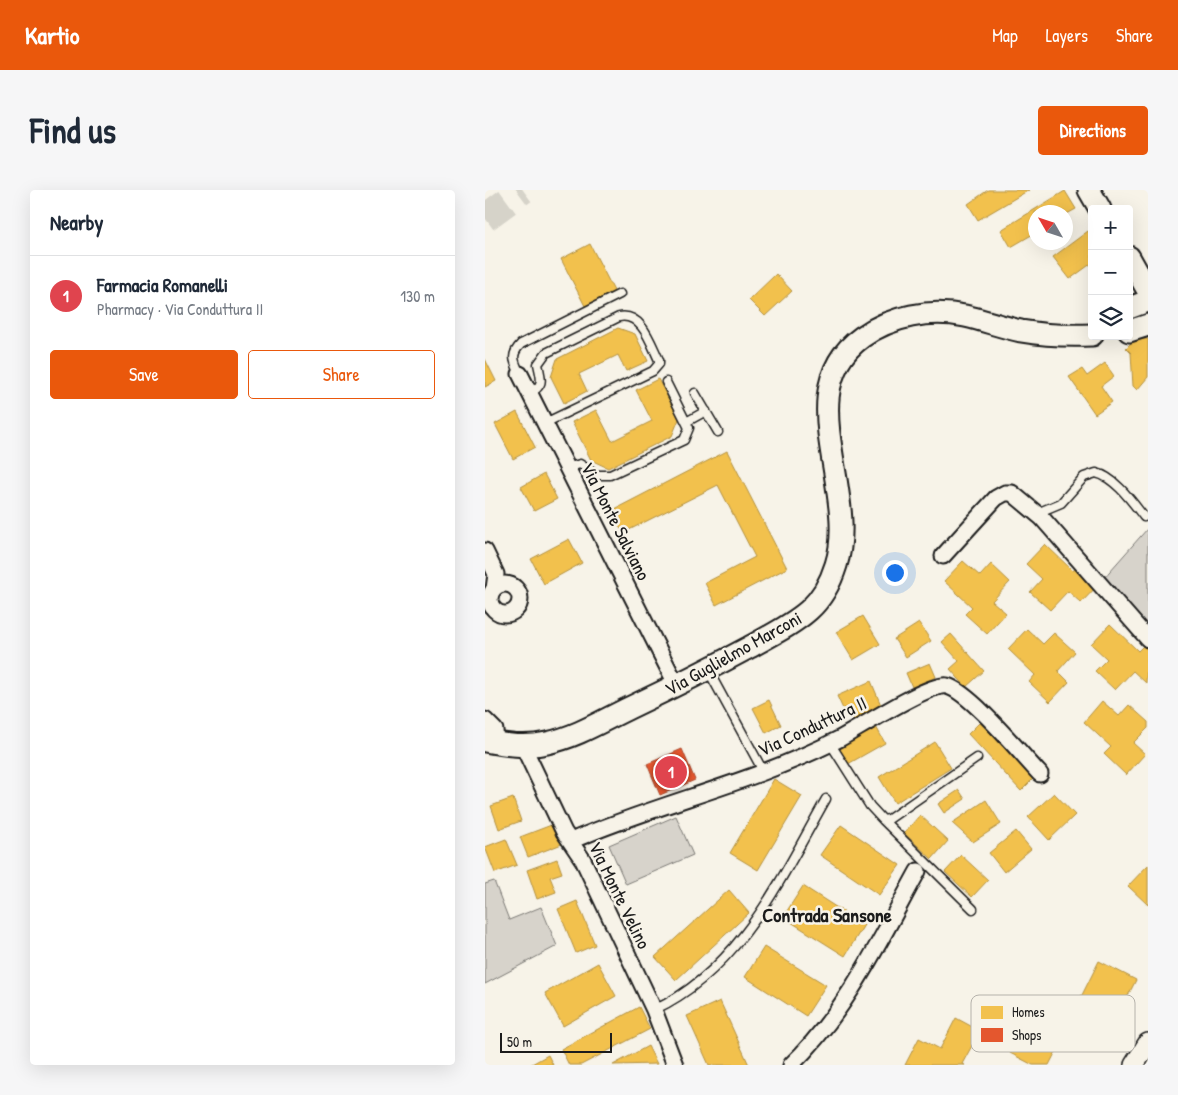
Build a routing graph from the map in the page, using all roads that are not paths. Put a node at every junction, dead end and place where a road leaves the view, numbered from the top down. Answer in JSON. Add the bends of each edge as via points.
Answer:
{"nodes":[{"id":1,"x":1089,"y":190,"type":"edge"},
{"id":2,"x":1098,"y":205,"type":"edge"},
{"id":3,"x":1133,"y":262,"type":"edge"},
{"id":4,"x":1133,"y":264,"type":"edge"},
{"id":5,"x":1148,"y":280,"type":"edge"},
{"id":6,"x":1148,"y":291,"type":"edge"},
{"id":7,"x":620,"y":294,"type":"dead end"},
{"id":8,"x":1148,"y":301,"type":"edge"},
{"id":9,"x":1133,"y":307,"type":"edge"},
{"id":10,"x":1148,"y":309,"type":"edge"},
{"id":11,"x":1148,"y":325,"type":"edge"},
{"id":12,"x":1133,"y":330,"type":"edge"},
{"id":13,"x":1085,"y":334,"type":"edge"},
{"id":14,"x":520,"y":374,"type":"joint"},
{"id":15,"x":666,"y":382,"type":"dead end"},
{"id":16,"x":530,"y":393,"type":"junction"},
{"id":17,"x":695,"y":393,"type":"dead end"},
{"id":18,"x":706,"y":411,"type":"junction"},
{"id":19,"x":686,"y":422,"type":"junction"},
{"id":20,"x":545,"y":423,"type":"junction"},
{"id":21,"x":718,"y":432,"type":"dead end"},
{"id":22,"x":567,"y":468,"type":"junction"},
{"id":23,"x":1037,"y":513,"type":"junction"},
{"id":24,"x":1144,"y":518,"type":"dead end"},
{"id":25,"x":485,"y":551,"type":"edge"},
{"id":26,"x":943,"y":556,"type":"dead end"},
{"id":27,"x":495,"y":582,"type":"junction"},
{"id":28,"x":1148,"y":639,"type":"edge"},
{"id":29,"x":708,"y":670,"type":"junction"},
{"id":30,"x":677,"y":686,"type":"junction"},
{"id":31,"x":485,"y":720,"type":"edge"},
{"id":32,"x":490,"y":742,"type":"edge"},
{"id":33,"x":830,"y":743,"type":"junction"},
{"id":34,"x":523,"y":746,"type":"junction"},
{"id":35,"x":977,"y":758,"type":"dead end"},
{"id":36,"x":763,"y":771,"type":"junction"},
{"id":37,"x":1040,"y":774,"type":"dead end"},
{"id":38,"x":826,"y":799,"type":"dead end"},
{"id":39,"x":883,"y":820,"type":"junction"},
{"id":40,"x":571,"y":841,"type":"junction"},
{"id":41,"x":918,"y":871,"type":"dead end"},
{"id":42,"x":973,"y":909,"type":"dead end"},
{"id":43,"x":654,"y":1010,"type":"junction"},
{"id":44,"x":1148,"y":1043,"type":"edge"},
{"id":45,"x":675,"y":1065,"type":"edge"},
{"id":46,"x":791,"y":1065,"type":"edge"},
{"id":47,"x":1134,"y":1065,"type":"edge"}],
"edges":[{"from":1,"to":2,"type":"main road"},
{"from":3,"to":5,"type":"main road"},
{"from":4,"to":6,"type":"main road"},
{"from":7,"to":14,"type":"lane","via":[[521,344],[513,358]]},
{"from":8,"to":9,"type":"main road"},
{"from":8,"to":10,"type":"main road"},
{"from":11,"to":12,"type":"main road"},
{"from":13,"to":29,"type":"main road","name":"Via Guglielmo Marconi","via":[[1022,331],[966,316],[921,315],[901,318],[882,326],[853,344],[834,370],[827,400],[841,516],[839,552],[832,575],[820,598],[801,617]]},
{"from":14,"to":16,"type":"street","name":"Via Monte Salviano"},
{"from":15,"to":19,"type":"lane"},
{"from":16,"to":20,"type":"street","name":"Via Monte Salviano"},
{"from":16,"to":20,"type":"lane","via":[[541,384],[543,378],[538,364],[546,353],[619,317],[625,316],[637,322],[659,360],[653,371]]},
{"from":17,"to":18,"type":"lane"},
{"from":18,"to":19,"type":"lane"},
{"from":18,"to":21,"type":"lane"},
{"from":19,"to":22,"type":"lane","via":[[689,433],[685,440],[611,474],[597,475],[580,464]]},
{"from":20,"to":22,"type":"street","name":"Via Monte Salviano"},
{"from":22,"to":30,"type":"street","name":"Via Monte Salviano"},
{"from":23,"to":24,"type":"lane","via":[[1061,503],[1084,477],[1096,473],[1116,486]]},
{"from":23,"to":26,"type":"street","via":[[1016,495],[1001,494]]},
{"from":23,"to":28,"type":"street"},
{"from":25,"to":27,"type":"street"},
{"from":27,"to":27,"type":"street","via":[[510,584],[517,590],[520,599],[510,614],[499,613],[492,606]]},
{"from":29,"to":30,"type":"main road","name":"Via Guglielmo Marconi"},
{"from":29,"to":36,"type":"lane"},
{"from":30,"to":34,"type":"main road","name":"Via Guglielmo Marconi","via":[[571,736],[545,744]]},
{"from":31,"to":32,"type":"street","via":[[495,730]]},
{"from":32,"to":34,"type":"main road","name":"Via Guglielmo Marconi"},
{"from":33,"to":36,"type":"street","name":"Via Conduttura II"},
{"from":33,"to":37,"type":"street","name":"Via Conduttura II","via":[[932,688],[943,686],[971,702]]},
{"from":33,"to":39,"type":"lane","via":[[870,806]]},
{"from":34,"to":40,"type":"street","name":"Via Monte Velino"},
{"from":35,"to":39,"type":"lane"},
{"from":36,"to":40,"type":"street","name":"Via Conduttura II","via":[[621,820]]},
{"from":38,"to":43,"type":"lane","via":[[748,932],[702,978]]},
{"from":39,"to":42,"type":"lane"},
{"from":40,"to":43,"type":"street","name":"Via Monte Velino"},
{"from":41,"to":46,"type":"street","via":[[849,992],[827,1024]]},
{"from":43,"to":45,"type":"street","name":"Via Monte Velino"},
{"from":44,"to":47,"type":"street"}]}
